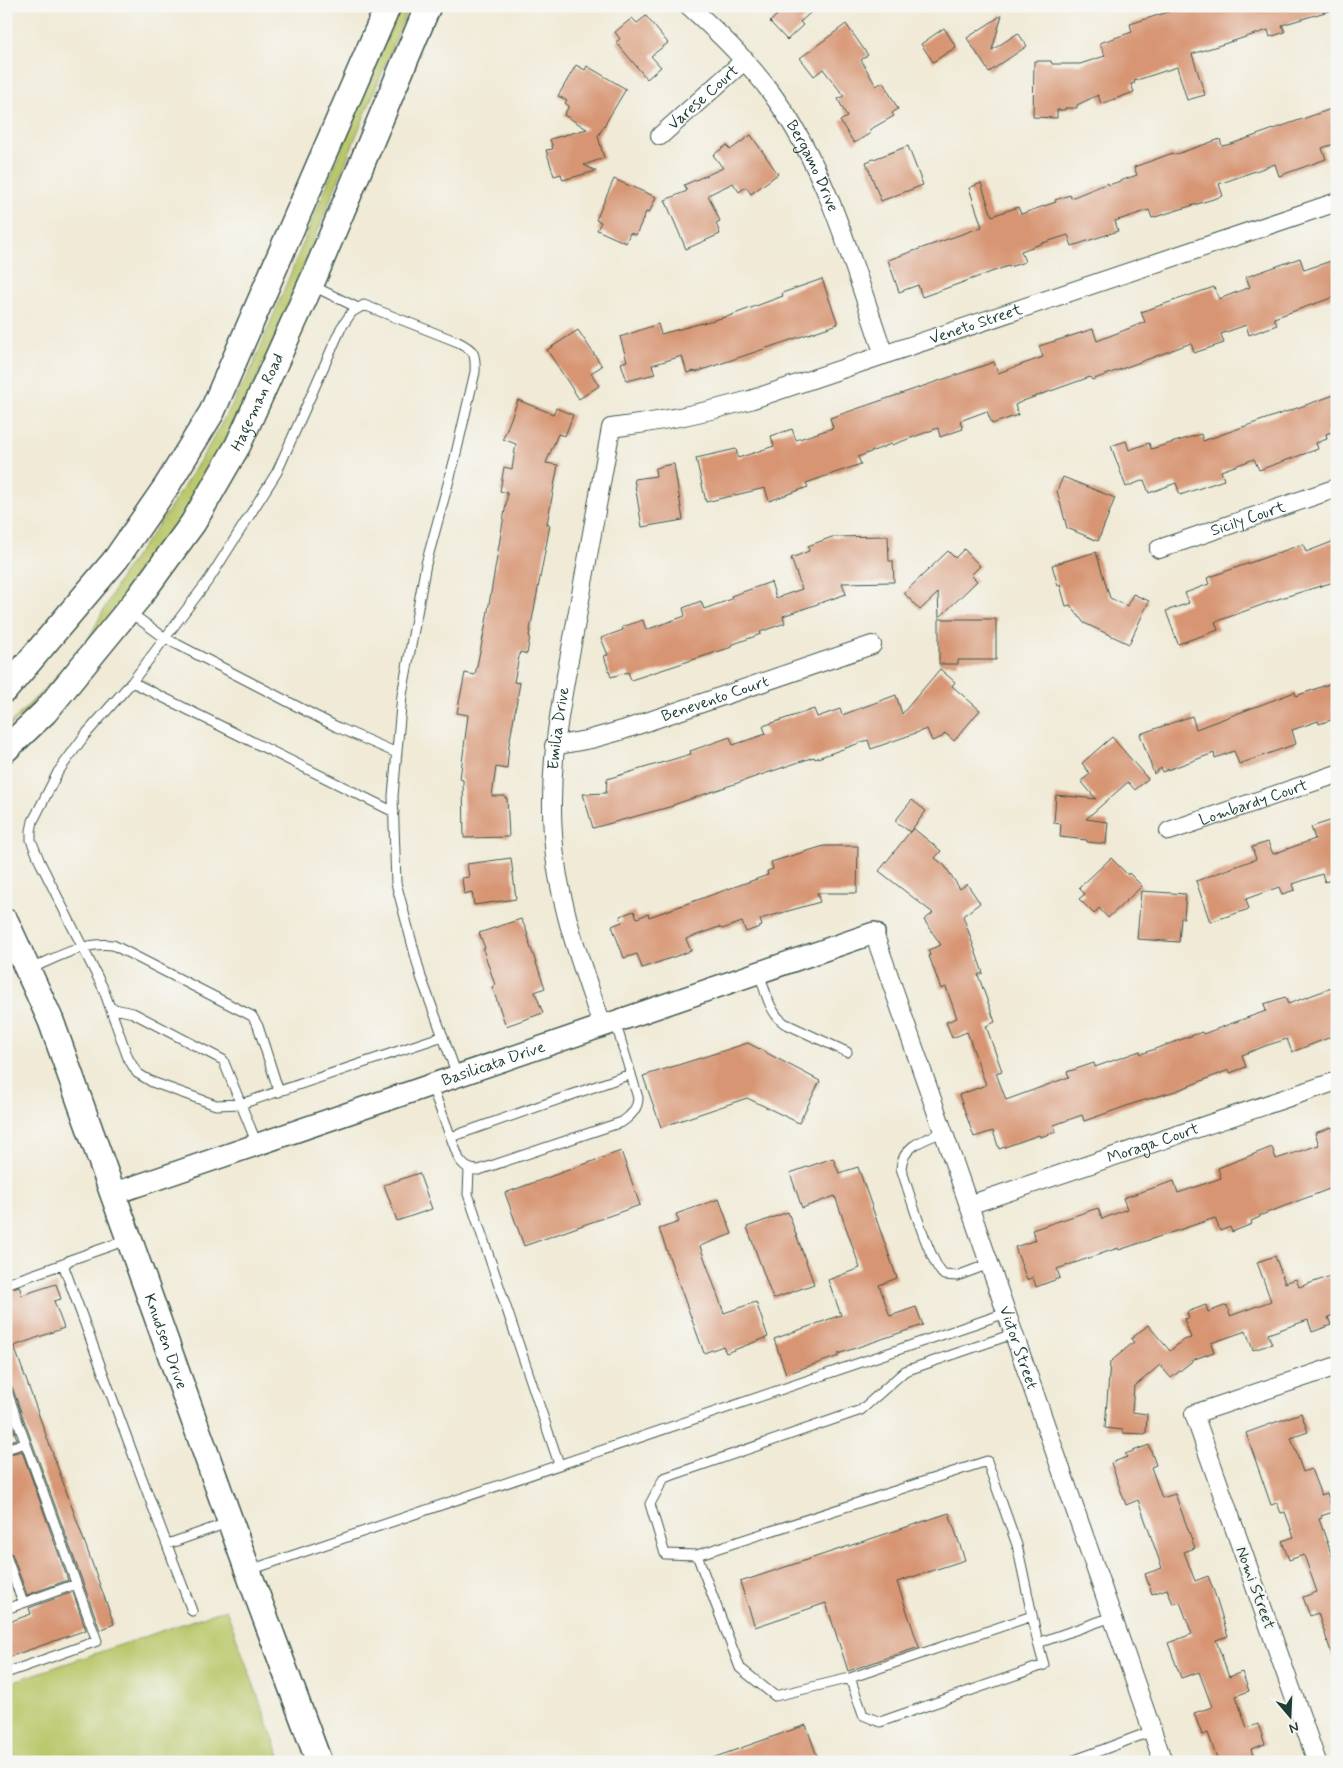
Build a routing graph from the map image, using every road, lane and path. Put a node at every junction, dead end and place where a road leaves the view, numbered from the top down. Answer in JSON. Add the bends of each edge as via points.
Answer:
{"nodes":[{"id":1,"x":388,"y":6,"type":"edge"},
{"id":2,"x":428,"y":6,"type":"edge"},
{"id":3,"x":689,"y":6,"type":"edge"},
{"id":4,"x":745,"y":60,"type":"junction"},
{"id":5,"x":660,"y":136,"type":"dead end"},
{"id":6,"x":1337,"y":202,"type":"edge"},
{"id":7,"x":310,"y":285,"type":"junction"},
{"id":8,"x":358,"y":308,"type":"junction"},
{"id":9,"x":884,"y":356,"type":"junction"},
{"id":10,"x":611,"y":428,"type":"joint"},
{"id":11,"x":1337,"y":488,"type":"edge"},
{"id":12,"x":1159,"y":548,"type":"dead end"},
{"id":13,"x":127,"y":611,"type":"junction"},
{"id":14,"x":165,"y":638,"type":"junction"},
{"id":15,"x":872,"y":645,"type":"dead end"},
{"id":16,"x":132,"y":682,"type":"junction"},
{"id":17,"x":6,"y":688,"type":"edge"},
{"id":18,"x":554,"y":746,"type":"junction"},
{"id":19,"x":6,"y":749,"type":"edge"},
{"id":20,"x":397,"y":753,"type":"junction"},
{"id":21,"x":1337,"y":774,"type":"edge"},
{"id":22,"x":394,"y":812,"type":"junction"},
{"id":23,"x":1169,"y":831,"type":"dead end"},
{"id":24,"x":6,"y":922,"type":"edge"},
{"id":25,"x":874,"y":934,"type":"joint"},
{"id":26,"x":83,"y":947,"type":"junction"},
{"id":27,"x":28,"y":970,"type":"junction"},
{"id":28,"x":758,"y":972,"type":"junction"},
{"id":29,"x":110,"y":1008,"type":"junction"},
{"id":30,"x":608,"y":1023,"type":"junction"},
{"id":31,"x":442,"y":1036,"type":"junction"},
{"id":32,"x":847,"y":1052,"type":"dead end"},
{"id":33,"x":631,"y":1074,"type":"junction"},
{"id":34,"x":457,"y":1075,"type":"junction"},
{"id":35,"x":1337,"y":1080,"type":"edge"},
{"id":36,"x":431,"y":1084,"type":"junction"},
{"id":37,"x":279,"y":1092,"type":"junction"},
{"id":38,"x":241,"y":1104,"type":"junction"},
{"id":39,"x":943,"y":1132,"type":"junction"},
{"id":40,"x":451,"y":1137,"type":"junction"},
{"id":41,"x":257,"y":1144,"type":"junction"},
{"id":42,"x":469,"y":1169,"type":"junction"},
{"id":43,"x":113,"y":1194,"type":"junction"},
{"id":44,"x":969,"y":1205,"type":"junction"},
{"id":45,"x":129,"y":1239,"type":"junction"},
{"id":46,"x":66,"y":1263,"type":"junction"},
{"id":47,"x":989,"y":1264,"type":"junction"},
{"id":48,"x":6,"y":1284,"type":"edge"},
{"id":49,"x":1006,"y":1313,"type":"junction"},
{"id":50,"x":1013,"y":1334,"type":"junction"},
{"id":51,"x":1337,"y":1366,"type":"edge"},
{"id":52,"x":6,"y":1390,"type":"edge"},
{"id":53,"x":26,"y":1443,"type":"junction"},
{"id":54,"x":6,"y":1449,"type":"edge"},
{"id":55,"x":559,"y":1464,"type":"junction"},
{"id":56,"x":230,"y":1522,"type":"junction"},
{"id":57,"x":168,"y":1544,"type":"junction"},
{"id":58,"x":697,"y":1555,"type":"junction"},
{"id":59,"x":6,"y":1556,"type":"edge"},
{"id":60,"x":248,"y":1571,"type":"junction"},
{"id":61,"x":76,"y":1584,"type":"junction"},
{"id":62,"x":23,"y":1603,"type":"junction"},
{"id":63,"x":6,"y":1609,"type":"edge"},
{"id":64,"x":192,"y":1611,"type":"dead end"},
{"id":65,"x":1032,"y":1616,"type":"junction"},
{"id":66,"x":1112,"y":1617,"type":"junction"},
{"id":67,"x":1038,"y":1643,"type":"junction"},
{"id":68,"x":6,"y":1673,"type":"edge"},
{"id":69,"x":850,"y":1678,"type":"junction"},
{"id":70,"x":1152,"y":1731,"type":"junction"},
{"id":71,"x":1096,"y":1757,"type":"edge"},
{"id":72,"x":319,"y":1762,"type":"edge"},
{"id":73,"x":1068,"y":1762,"type":"edge"},
{"id":74,"x":1163,"y":1762,"type":"edge"},
{"id":75,"x":1317,"y":1762,"type":"edge"}],
"edges":[{"from":1,"to":17,"type":"main road","via":[[212,412],[116,559]]},
{"from":2,"to":7,"type":"main road","name":"Hageman Road"},
{"from":3,"to":4,"type":"street","name":"Bergamo Drive"},
{"from":4,"to":5,"type":"street","name":"Varese Court"},
{"from":4,"to":9,"type":"street","name":"Bergamo Drive","via":[[782,109],[817,169]]},
{"from":6,"to":9,"type":"street","name":"Veneto Street"},
{"from":7,"to":8,"type":"lane"},
{"from":7,"to":13,"type":"main road","name":"Hageman Road","via":[[238,445],[193,523]]},
{"from":8,"to":14,"type":"lane","via":[[341,328],[277,472],[210,578]]},
{"from":8,"to":20,"type":"lane","via":[[370,306],[458,342],[471,349],[476,357],[454,462],[426,564],[402,695]]},
{"from":9,"to":10,"type":"street","name":"Veneto Street","via":[[703,413]]},
{"from":10,"to":18,"type":"street","name":"Emilia Drive"},
{"from":11,"to":12,"type":"street","name":"Sicily Court"},
{"from":13,"to":14,"type":"lane"},
{"from":13,"to":19,"type":"main road","name":"Hageman Road","via":[[45,712]]},
{"from":14,"to":16,"type":"lane"},
{"from":14,"to":20,"type":"lane","via":[[337,727]]},
{"from":15,"to":18,"type":"street","name":"Benevento Court","via":[[623,730]]},
{"from":16,"to":22,"type":"lane"},
{"from":16,"to":26,"type":"lane","via":[[85,735],[58,772],[31,831],[31,840],[40,862]]},
{"from":18,"to":30,"type":"street","name":"Emilia Drive","via":[[551,787],[559,885],[571,933]]},
{"from":20,"to":22,"type":"lane"},
{"from":21,"to":23,"type":"street","name":"Lombardy Court"},
{"from":22,"to":31,"type":"lane","via":[[396,882],[421,977]]},
{"from":24,"to":27,"type":"main road","name":"Knudsen Drive"},
{"from":25,"to":28,"type":"street","name":"Basilicata Drive"},
{"from":25,"to":39,"type":"street","name":"Victor Street"},
{"from":26,"to":27,"type":"lane"},
{"from":26,"to":29,"type":"lane"},
{"from":26,"to":37,"type":"lane","via":[[100,943],[112,945],[252,1016]]},
{"from":27,"to":43,"type":"main road","name":"Knudsen Drive","via":[[51,1021]]},
{"from":28,"to":30,"type":"street","name":"Basilicata Drive"},
{"from":28,"to":32,"type":"lane","via":[[777,1018]]},
{"from":29,"to":38,"type":"lane","via":[[133,1013],[219,1057],[226,1065]]},
{"from":29,"to":38,"type":"lane","via":[[128,1058],[137,1073],[152,1082],[216,1105]]},
{"from":30,"to":33,"type":"lane"},
{"from":30,"to":34,"type":"street","name":"Basilicata Drive"},
{"from":31,"to":34,"type":"lane"},
{"from":31,"to":37,"type":"lane"},
{"from":33,"to":40,"type":"lane"},
{"from":33,"to":42,"type":"lane","via":[[638,1102],[633,1114],[622,1122],[479,1170]]},
{"from":34,"to":36,"type":"street","name":"Basilicata Drive"},
{"from":35,"to":44,"type":"street","name":"Moraga Court"},
{"from":36,"to":40,"type":"lane"},
{"from":36,"to":41,"type":"street","name":"Basilicata Drive"},
{"from":37,"to":38,"type":"lane"},
{"from":38,"to":41,"type":"lane"},
{"from":39,"to":44,"type":"street","name":"Victor Street"},
{"from":39,"to":47,"type":"lane","via":[[914,1145],[902,1161],[901,1168],[921,1226],[936,1267],[944,1275],[957,1276]]},
{"from":40,"to":42,"type":"lane","via":[[459,1160]]},
{"from":41,"to":43,"type":"street","name":"Basilicata Drive"},
{"from":42,"to":55,"type":"lane","via":[[468,1194]]},
{"from":43,"to":45,"type":"main road","name":"Knudsen Drive"},
{"from":44,"to":47,"type":"street","name":"Victor Street"},
{"from":45,"to":46,"type":"lane"},
{"from":45,"to":56,"type":"main road","name":"Knudsen Drive"},
{"from":46,"to":48,"type":"lane"},
{"from":46,"to":57,"type":"lane","via":[[65,1271]]},
{"from":47,"to":49,"type":"street","name":"Victor Street"},
{"from":49,"to":50,"type":"street","name":"Victor Street"},
{"from":49,"to":55,"type":"lane"},
{"from":50,"to":58,"type":"lane","via":[[905,1371],[861,1410],[664,1478],[650,1504],[665,1554]]},
{"from":50,"to":66,"type":"street","name":"Victor Street"},
{"from":51,"to":75,"type":"street","name":"Nomi Street","via":[[1194,1414]]},
{"from":52,"to":53,"type":"lane"},
{"from":53,"to":54,"type":"lane"},
{"from":53,"to":61,"type":"lane"},
{"from":55,"to":60,"type":"lane"},
{"from":56,"to":57,"type":"lane"},
{"from":56,"to":60,"type":"main road","name":"Knudsen Drive"},
{"from":57,"to":64,"type":"lane"},
{"from":58,"to":65,"type":"lane","via":[[987,1461],[1017,1545]]},
{"from":58,"to":69,"type":"lane","via":[[740,1668],[775,1696]]},
{"from":59,"to":62,"type":"lane"},
{"from":60,"to":72,"type":"main road","name":"Knudsen Drive"},
{"from":61,"to":62,"type":"lane"},
{"from":61,"to":68,"type":"lane","via":[[97,1641]]},
{"from":62,"to":63,"type":"lane"},
{"from":65,"to":67,"type":"lane"},
{"from":65,"to":69,"type":"lane"},
{"from":66,"to":67,"type":"lane"},
{"from":66,"to":70,"type":"street","name":"Victor Street"},
{"from":67,"to":69,"type":"lane","via":[[1044,1665],[880,1722],[863,1715]]},
{"from":70,"to":71,"type":"lane"},
{"from":70,"to":74,"type":"street","name":"Victor Street"},
{"from":71,"to":73,"type":"lane"}]}
